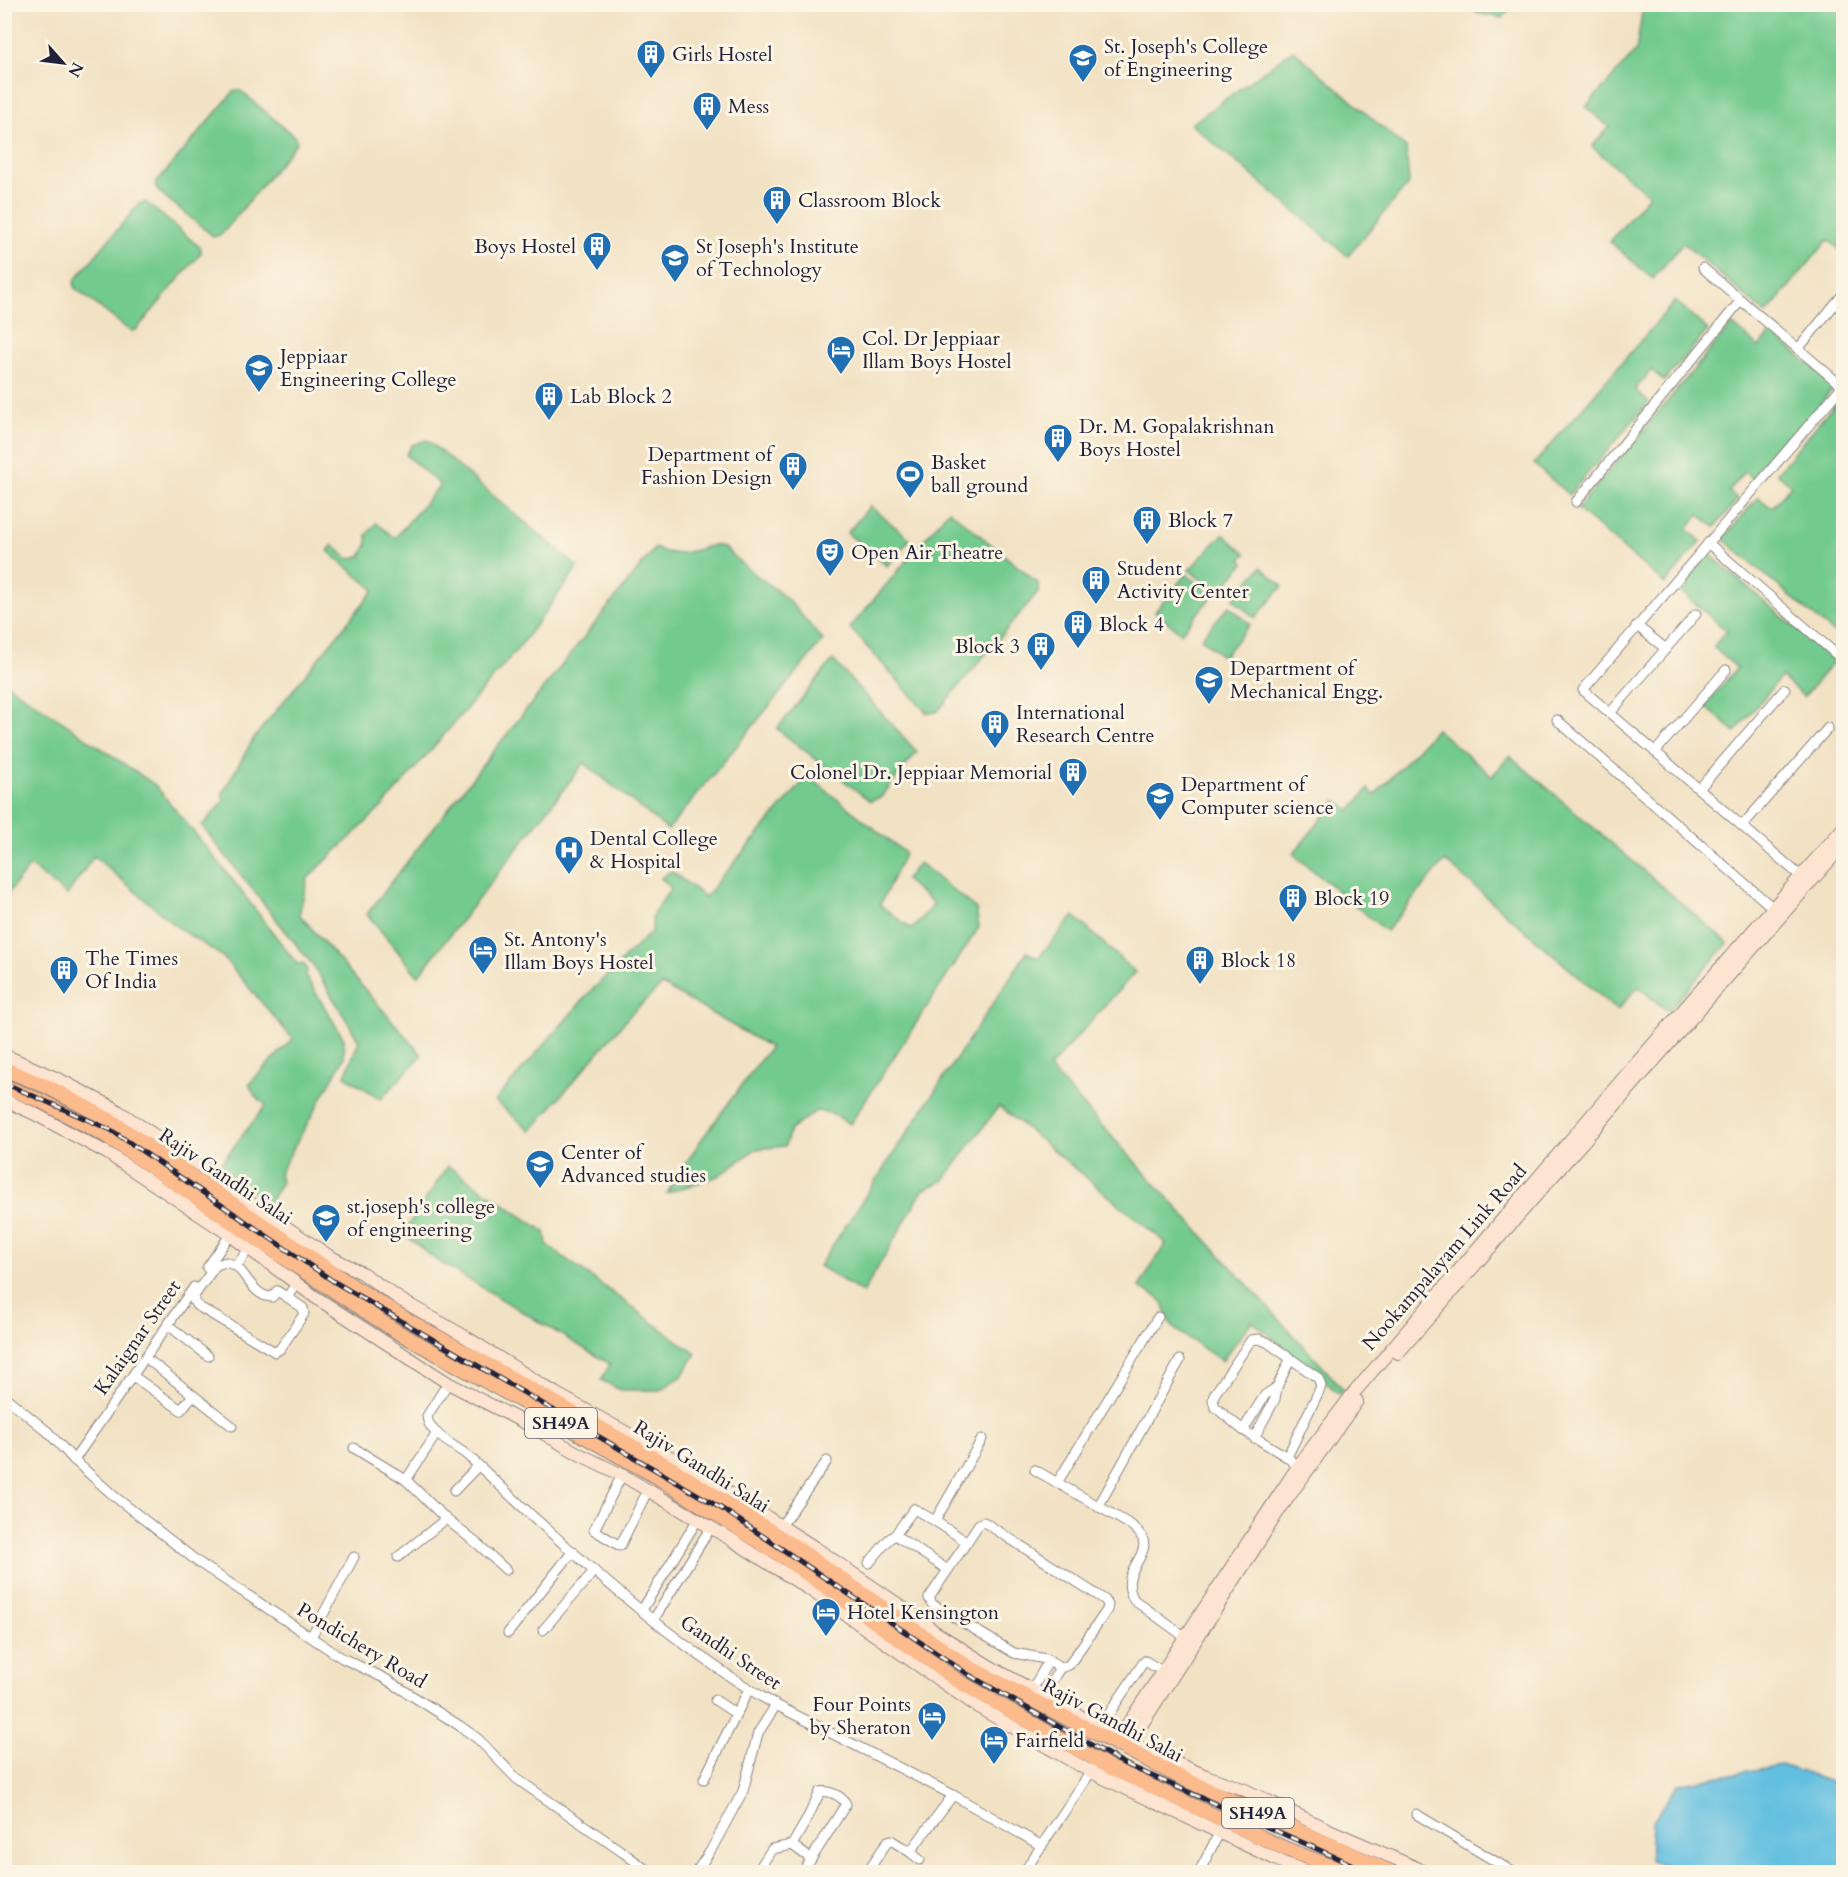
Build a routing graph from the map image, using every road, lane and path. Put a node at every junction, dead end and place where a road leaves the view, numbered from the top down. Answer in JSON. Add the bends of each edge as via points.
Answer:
{"nodes":[{"id":1,"x":1703,"y":268,"type":"dead end"},
{"id":2,"x":1844,"y":293,"type":"edge"},
{"id":3,"x":1741,"y":300,"type":"junction"},
{"id":4,"x":1798,"y":349,"type":"junction"},
{"id":5,"x":1843,"y":385,"type":"edge"},
{"id":6,"x":1576,"y":502,"type":"dead end"},
{"id":7,"x":1708,"y":543,"type":"junction"},
{"id":8,"x":1696,"y":614,"type":"dead end"},
{"id":9,"x":1637,"y":626,"type":"junction"},
{"id":10,"x":1666,"y":650,"type":"junction"},
{"id":11,"x":1844,"y":661,"type":"edge"},
{"id":12,"x":1726,"y":670,"type":"dead end"},
{"id":13,"x":1785,"y":689,"type":"dead end"},
{"id":14,"x":1610,"y":713,"type":"junction"},
{"id":15,"x":1557,"y":720,"type":"dead end"},
{"id":16,"x":1828,"y":728,"type":"dead end"},
{"id":17,"x":1655,"y":752,"type":"junction"},
{"id":18,"x":1699,"y":789,"type":"junction"},
{"id":19,"x":1742,"y":826,"type":"junction"},
{"id":20,"x":1844,"y":826,"type":"edge"},
{"id":21,"x":1844,"y":844,"type":"edge"},
{"id":22,"x":1805,"y":880,"type":"junction"},
{"id":23,"x":1773,"y":908,"type":"junction"},
{"id":24,"x":4,"y":1055,"type":"edge"},
{"id":25,"x":4,"y":1069,"type":"edge"},
{"id":26,"x":4,"y":1086,"type":"edge"},
{"id":27,"x":4,"y":1100,"type":"edge"},
{"id":28,"x":277,"y":1234,"type":"junction"},
{"id":29,"x":230,"y":1235,"type":"junction"},
{"id":30,"x":268,"y":1246,"type":"junction"},
{"id":31,"x":249,"y":1249,"type":"junction"},
{"id":32,"x":236,"y":1266,"type":"junction"},
{"id":33,"x":297,"y":1283,"type":"junction"},
{"id":34,"x":287,"y":1297,"type":"junction"},
{"id":35,"x":1158,"y":1317,"type":"dead end"},
{"id":36,"x":168,"y":1325,"type":"junction"},
{"id":37,"x":208,"y":1356,"type":"dead end"},
{"id":38,"x":1180,"y":1360,"type":"dead end"},
{"id":39,"x":1290,"y":1360,"type":"junction"},
{"id":40,"x":151,"y":1362,"type":"dead end"},
{"id":41,"x":133,"y":1376,"type":"junction"},
{"id":42,"x":448,"y":1383,"type":"junction"},
{"id":43,"x":1277,"y":1387,"type":"junction"},
{"id":44,"x":194,"y":1395,"type":"junction"},
{"id":45,"x":4,"y":1396,"type":"edge"},
{"id":46,"x":232,"y":1426,"type":"dead end"},
{"id":47,"x":1243,"y":1431,"type":"junction"},
{"id":48,"x":437,"y":1434,"type":"junction"},
{"id":49,"x":1254,"y":1438,"type":"junction"},
{"id":50,"x":982,"y":1439,"type":"dead end"},
{"id":51,"x":354,"y":1448,"type":"dead end"},
{"id":52,"x":1287,"y":1456,"type":"junction"},
{"id":53,"x":74,"y":1460,"type":"junction"},
{"id":54,"x":827,"y":1461,"type":"dead end"},
{"id":55,"x":478,"y":1466,"type":"junction"},
{"id":56,"x":1298,"y":1466,"type":"junction"},
{"id":57,"x":1035,"y":1470,"type":"dead end"},
{"id":58,"x":622,"y":1475,"type":"junction"},
{"id":59,"x":406,"y":1480,"type":"junction"},
{"id":60,"x":1057,"y":1483,"type":"junction"},
{"id":61,"x":648,"y":1490,"type":"junction"},
{"id":62,"x":454,"y":1491,"type":"dead end"},
{"id":63,"x":1098,"y":1507,"type":"junction"},
{"id":64,"x":446,"y":1519,"type":"junction"},
{"id":65,"x":698,"y":1519,"type":"junction"},
{"id":66,"x":935,"y":1521,"type":"junction"},
{"id":67,"x":781,"y":1526,"type":"junction"},
{"id":68,"x":711,"y":1527,"type":"junction"},
{"id":69,"x":895,"y":1535,"type":"junction"},
{"id":70,"x":967,"y":1542,"type":"junction"},
{"id":71,"x":573,"y":1551,"type":"junction"},
{"id":72,"x":354,"y":1557,"type":"dead end"},
{"id":73,"x":398,"y":1557,"type":"dead end"},
{"id":74,"x":869,"y":1563,"type":"dead end"},
{"id":75,"x":506,"y":1570,"type":"dead end"},
{"id":76,"x":948,"y":1570,"type":"junction"},
{"id":77,"x":594,"y":1571,"type":"junction"},
{"id":78,"x":642,"y":1610,"type":"junction"},
{"id":79,"x":654,"y":1619,"type":"junction"},
{"id":80,"x":543,"y":1630,"type":"dead end"},
{"id":81,"x":508,"y":1633,"type":"dead end"},
{"id":82,"x":310,"y":1637,"type":"junction"},
{"id":83,"x":1185,"y":1637,"type":"junction"},
{"id":84,"x":1048,"y":1662,"type":"junction"},
{"id":85,"x":1060,"y":1668,"type":"junction"},
{"id":86,"x":1162,"y":1671,"type":"junction"},
{"id":87,"x":749,"y":1689,"type":"junction"},
{"id":88,"x":1032,"y":1690,"type":"junction"},
{"id":89,"x":1043,"y":1696,"type":"junction"},
{"id":90,"x":715,"y":1700,"type":"dead end"},
{"id":91,"x":776,"y":1705,"type":"junction"},
{"id":92,"x":736,"y":1714,"type":"junction"},
{"id":93,"x":1100,"y":1727,"type":"junction"},
{"id":94,"x":1122,"y":1744,"type":"junction"},
{"id":95,"x":1094,"y":1766,"type":"junction"},
{"id":96,"x":704,"y":1779,"type":"dead end"},
{"id":97,"x":953,"y":1795,"type":"junction"},
{"id":98,"x":1416,"y":1814,"type":"dead end"},
{"id":99,"x":1223,"y":1826,"type":"junction"},
{"id":100,"x":792,"y":1845,"type":"junction"},
{"id":101,"x":1042,"y":1846,"type":"junction"},
{"id":102,"x":910,"y":1852,"type":"junction"},
{"id":103,"x":811,"y":1859,"type":"junction"},
{"id":104,"x":920,"y":1860,"type":"dead end"},
{"id":105,"x":649,"y":1872,"type":"edge"},
{"id":106,"x":696,"y":1872,"type":"edge"},
{"id":107,"x":757,"y":1872,"type":"edge"},
{"id":108,"x":803,"y":1872,"type":"edge"},
{"id":109,"x":867,"y":1872,"type":"edge"},
{"id":110,"x":1024,"y":1872,"type":"edge"},
{"id":111,"x":1199,"y":1872,"type":"edge"},
{"id":112,"x":1308,"y":1872,"type":"edge"},
{"id":113,"x":1346,"y":1872,"type":"edge"},
{"id":114,"x":1390,"y":1872,"type":"edge"},
{"id":115,"x":1426,"y":1872,"type":"edge"},
{"id":116,"x":1512,"y":1872,"type":"edge"}],
"edges":[{"from":1,"to":3,"type":"street"},
{"from":2,"to":4,"type":"street"},
{"from":3,"to":4,"type":"street"},
{"from":3,"to":6,"type":"street"},
{"from":4,"to":5,"type":"street"},
{"from":5,"to":7,"type":"street"},
{"from":7,"to":9,"type":"street"},
{"from":7,"to":11,"type":"street"},
{"from":8,"to":10,"type":"street"},
{"from":9,"to":10,"type":"street"},
{"from":9,"to":14,"type":"street","via":[[1583,690]]},
{"from":10,"to":14,"type":"street"},
{"from":12,"to":17,"type":"street"},
{"from":13,"to":18,"type":"street"},
{"from":14,"to":17,"type":"street"},
{"from":15,"to":23,"type":"street"},
{"from":16,"to":19,"type":"street"},
{"from":17,"to":18,"type":"street"},
{"from":18,"to":19,"type":"street"},
{"from":19,"to":22,"type":"street"},
{"from":20,"to":22,"type":"street","name":"Nookampalayam Link Road"},
{"from":21,"to":22,"type":"street","name":"Nookampalayam Link Road"},
{"from":22,"to":23,"type":"street","name":"Nookampalayam Link Road"},
{"from":22,"to":94,"type":"street","name":"Nookampalayam Link Road","via":[[1361,1395]]},
{"from":23,"to":56,"type":"street","name":"Nookampalayam Link Road","via":[[1360,1385]]},
{"from":24,"to":67,"type":"street","via":[[112,1107],[329,1256],[555,1393],[690,1468]]},
{"from":25,"to":28,"type":"main road","name":"Rajiv Gandhi Salai","number":"SH49A","via":[[48,1087],[113,1122]]},
{"from":26,"to":30,"type":"main road","name":"Rajiv Gandhi Salai","number":"SH49A","via":[[105,1135]]},
{"from":27,"to":29,"type":"street","via":[[107,1153]]},
{"from":28,"to":30,"type":"main road"},
{"from":28,"to":94,"type":"main road","name":"Rajiv Gandhi Salai","number":"SH49A","via":[[404,1318],[668,1466],[794,1546],[967,1666]]},
{"from":29,"to":31,"type":"street"},
{"from":29,"to":36,"type":"street","name":"Kalaignar Street"},
{"from":30,"to":95,"type":"main road","name":"Rajiv Gandhi Salai","number":"SH49A","via":[[396,1331],[667,1483],[785,1558],[958,1681]]},
{"from":31,"to":32,"type":"street"},
{"from":31,"to":33,"type":"street"},
{"from":32,"to":34,"type":"street","via":[[251,1286],[267,1297],[277,1291]]},
{"from":32,"to":34,"type":"street","via":[[226,1262],[216,1265],[194,1301],[273,1352],[280,1349],[304,1314],[303,1308]]},
{"from":33,"to":34,"type":"street"},
{"from":33,"to":42,"type":"street"},
{"from":35,"to":60,"type":"street"},
{"from":36,"to":37,"type":"street"},
{"from":36,"to":41,"type":"street","name":"Kalaignar Street"},
{"from":38,"to":63,"type":"street"},
{"from":39,"to":43,"type":"street"},
{"from":39,"to":47,"type":"street","via":[[1267,1342],[1251,1340],[1214,1395],[1215,1407]]},
{"from":39,"to":52,"type":"street","via":[[1318,1378],[1321,1386]]},
{"from":40,"to":44,"type":"street"},
{"from":41,"to":44,"type":"street","via":[[181,1410]]},
{"from":41,"to":53,"type":"street","name":"Kalaignar Street"},
{"from":42,"to":48,"type":"street","via":[[427,1416]]},
{"from":42,"to":58,"type":"street"},
{"from":43,"to":47,"type":"street","via":[[1265,1395]]},
{"from":43,"to":49,"type":"street","via":[[1275,1399]]},
{"from":44,"to":46,"type":"street"},
{"from":45,"to":53,"type":"street","name":"Pondichery Road","via":[[48,1432]]},
{"from":47,"to":49,"type":"street"},
{"from":48,"to":55,"type":"street","name":"Gandhi Street"},
{"from":48,"to":59,"type":"street"},
{"from":49,"to":52,"type":"street"},
{"from":50,"to":66,"type":"street"},
{"from":51,"to":59,"type":"street"},
{"from":52,"to":56,"type":"street"},
{"from":53,"to":82,"type":"street","name":"Pondichery Road","via":[[198,1562]]},
{"from":54,"to":67,"type":"street"},
{"from":55,"to":62,"type":"street"},
{"from":55,"to":71,"type":"street","name":"Gandhi Street"},
{"from":56,"to":83,"type":"street","name":"Nookampalayam Link Road"},
{"from":57,"to":60,"type":"street"},
{"from":58,"to":61,"type":"street"},
{"from":58,"to":61,"type":"street","via":[[594,1530],[620,1546]]},
{"from":59,"to":64,"type":"street"},
{"from":60,"to":63,"type":"street"},
{"from":61,"to":65,"type":"street"},
{"from":63,"to":83,"type":"street","via":[[1141,1532],[1144,1547],[1128,1585],[1134,1600]]},
{"from":64,"to":73,"type":"street"},
{"from":64,"to":75,"type":"street"},
{"from":65,"to":68,"type":"street"},
{"from":65,"to":78,"type":"street"},
{"from":66,"to":69,"type":"street","via":[[914,1509]]},
{"from":66,"to":70,"type":"street"},
{"from":67,"to":88,"type":"street","via":[[932,1630]]},
{"from":68,"to":79,"type":"street"},
{"from":68,"to":95,"type":"street","via":[[812,1591],[978,1707]]},
{"from":69,"to":74,"type":"street"},
{"from":69,"to":76,"type":"street"},
{"from":70,"to":76,"type":"street"},
{"from":70,"to":85,"type":"street","via":[[979,1524],[989,1524],[1105,1600],[1107,1610],[1069,1665]]},
{"from":71,"to":77,"type":"street","name":"Gandhi Street"},
{"from":71,"to":81,"type":"street"},
{"from":72,"to":82,"type":"street"},
{"from":76,"to":84,"type":"street","via":[[929,1598],[932,1604],[1014,1653]]},
{"from":77,"to":78,"type":"street","name":"Gandhi Street"},
{"from":77,"to":80,"type":"street"},
{"from":78,"to":79,"type":"street","name":"Gandhi Street"},
{"from":79,"to":87,"type":"street","name":"Gandhi Street"},
{"from":82,"to":105,"type":"street","name":"Pondichery Road","via":[[460,1726],[517,1779]]},
{"from":83,"to":86,"type":"street","name":"Nookampalayam Link Road"},
{"from":84,"to":85,"type":"street"},
{"from":84,"to":88,"type":"street"},
{"from":85,"to":89,"type":"street"},
{"from":86,"to":93,"type":"street","via":[[1145,1661]]},
{"from":86,"to":94,"type":"street","name":"Nookampalayam Link Road"},
{"from":87,"to":91,"type":"street","name":"Gandhi Street"},
{"from":87,"to":92,"type":"street"},
{"from":88,"to":89,"type":"street"},
{"from":89,"to":93,"type":"street"},
{"from":90,"to":92,"type":"street"},
{"from":91,"to":97,"type":"street","name":"Gandhi Street"},
{"from":91,"to":106,"type":"street","via":[[758,1733],[743,1791]]},
{"from":92,"to":96,"type":"street"},
{"from":93,"to":94,"type":"street"},
{"from":94,"to":114,"type":"main road","name":"Rajiv Gandhi Salai","number":"SH49A","via":[[1182,1778]]},
{"from":94,"to":115,"type":"street","via":[[1245,1790]]},
{"from":95,"to":99,"type":"main road","name":"Rajiv Gandhi Salai","number":"SH49A"},
{"from":95,"to":101,"type":"street"},
{"from":97,"to":101,"type":"street","name":"Gandhi Street"},
{"from":97,"to":102,"type":"street"},
{"from":98,"to":116,"type":"street"},
{"from":99,"to":111,"type":"street"},
{"from":99,"to":112,"type":"street","via":[[1284,1863]]},
{"from":99,"to":113,"type":"main road","name":"Rajiv Gandhi Salai","number":"SH49A"},
{"from":100,"to":103,"type":"street"},
{"from":100,"to":103,"type":"street","via":[[820,1792],[844,1799],[846,1804]]},
{"from":100,"to":107,"type":"street","via":[[772,1849]]},
{"from":101,"to":110,"type":"street"},
{"from":102,"to":104,"type":"street"},
{"from":102,"to":109,"type":"street","via":[[888,1841]]},
{"from":103,"to":108,"type":"street"}]}
